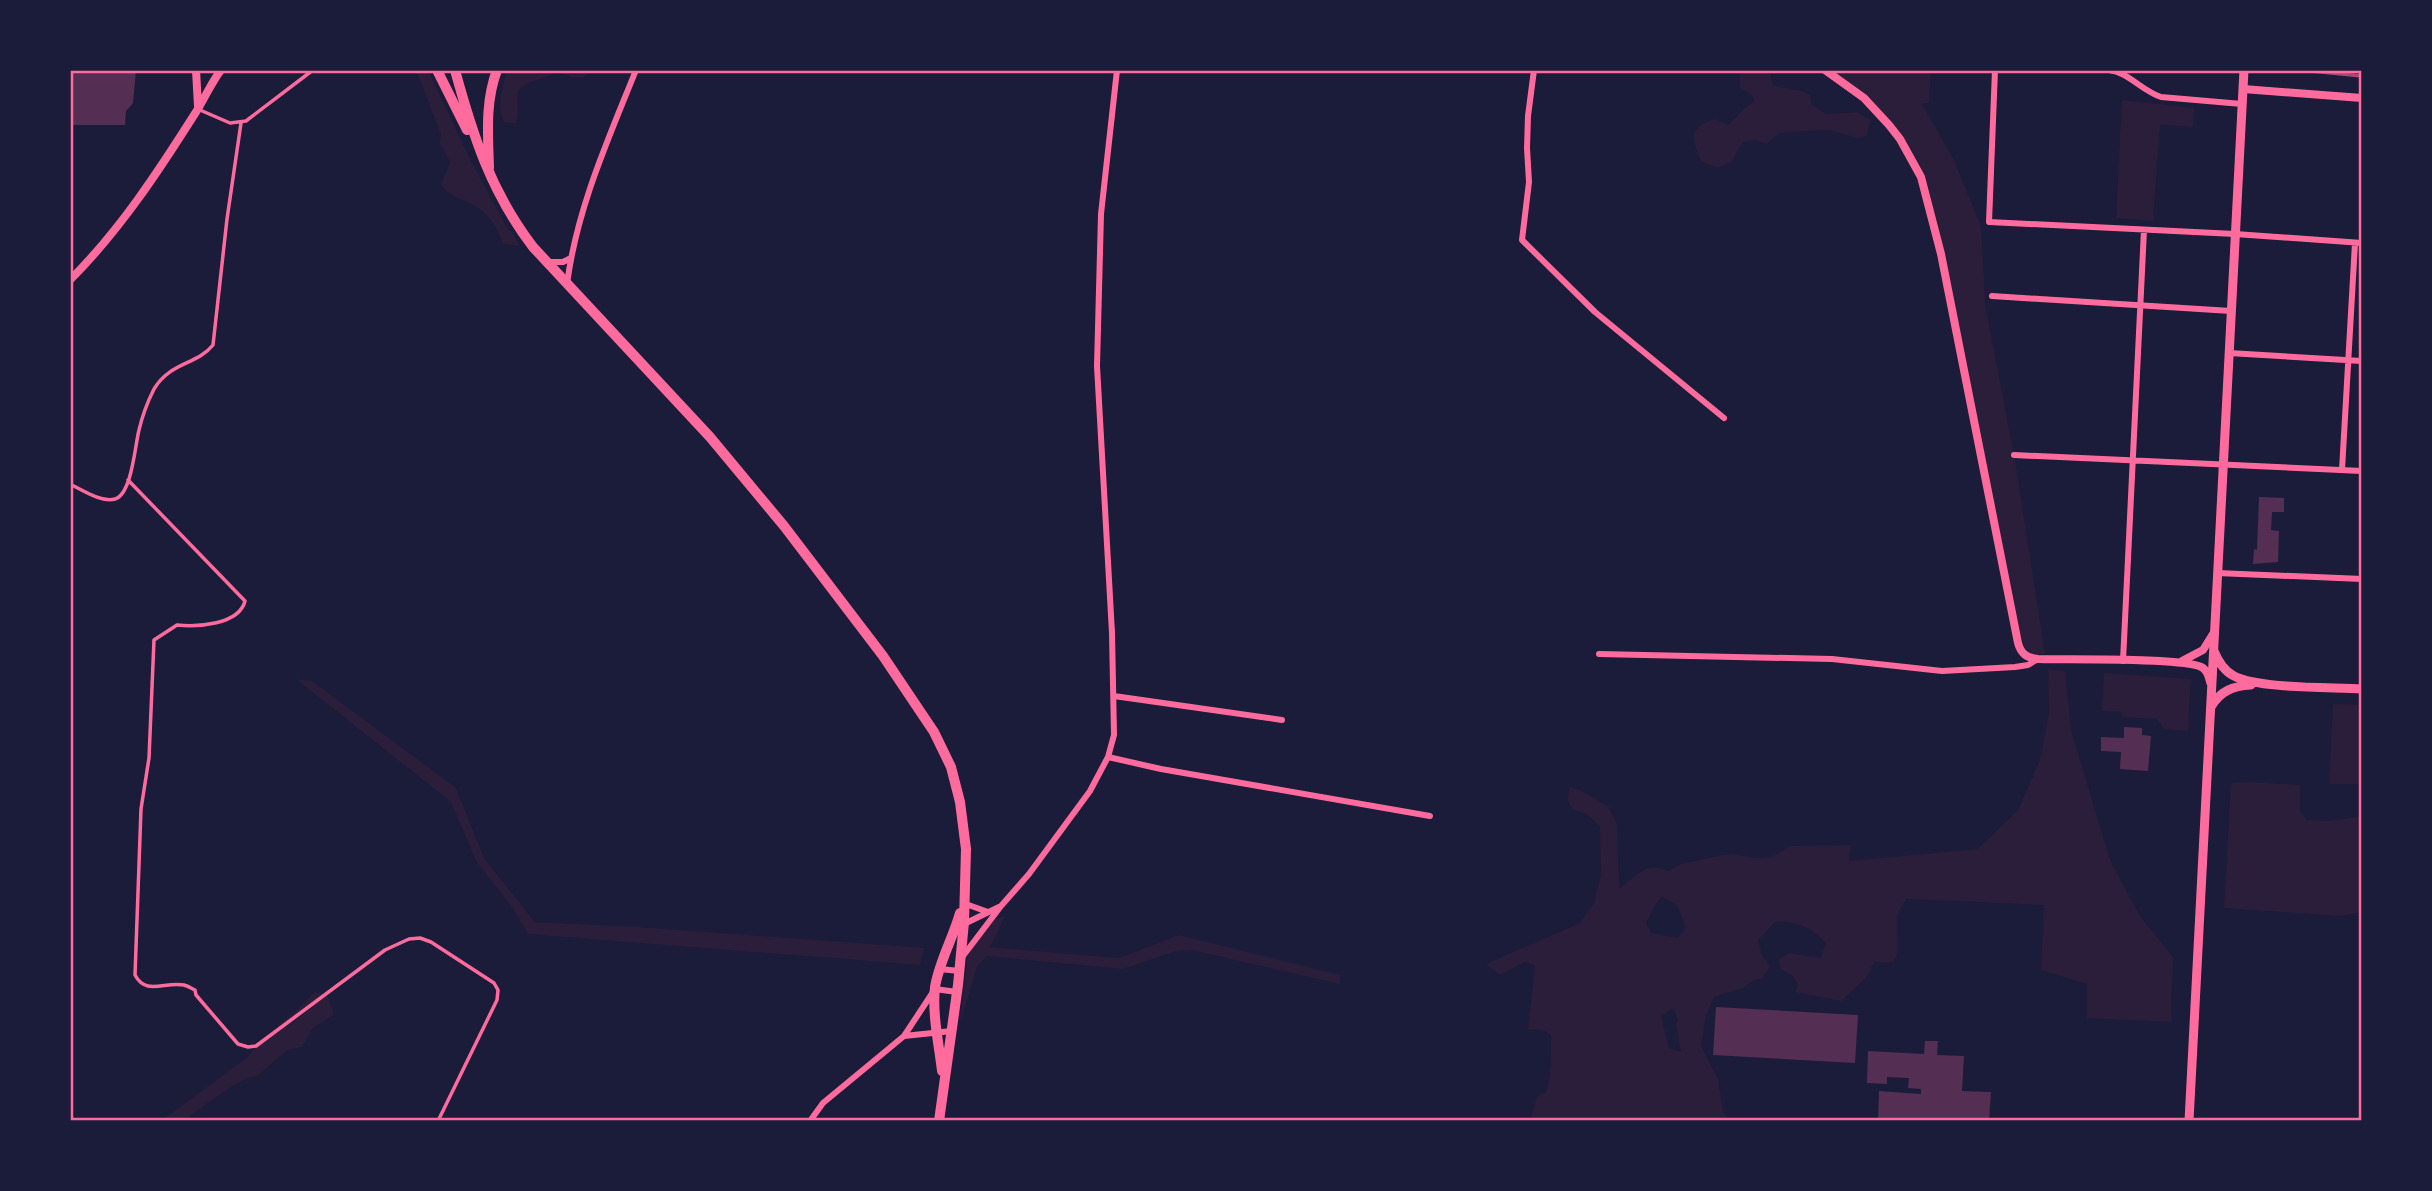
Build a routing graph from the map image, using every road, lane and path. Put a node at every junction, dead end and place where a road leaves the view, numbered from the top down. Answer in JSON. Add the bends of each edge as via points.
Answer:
{"nodes":[{"id":1,"x":196,"y":70,"type":"edge"},
{"id":2,"x":221,"y":70,"type":"edge"},
{"id":3,"x":313,"y":70,"type":"edge"},
{"id":4,"x":437,"y":70,"type":"edge"},
{"id":5,"x":455,"y":70,"type":"edge"},
{"id":6,"x":497,"y":70,"type":"edge"},
{"id":7,"x":636,"y":70,"type":"edge"},
{"id":8,"x":1117,"y":70,"type":"edge"},
{"id":9,"x":1534,"y":70,"type":"edge"},
{"id":10,"x":1825,"y":70,"type":"edge"},
{"id":11,"x":1995,"y":70,"type":"edge"},
{"id":12,"x":2109,"y":70,"type":"edge"},
{"id":13,"x":2244,"y":70,"type":"edge"},
{"id":14,"x":2243,"y":89,"type":"junction"},
{"id":15,"x":2362,"y":98,"type":"edge"},
{"id":16,"x":2242,"y":104,"type":"junction"},
{"id":17,"x":198,"y":109,"type":"junction"},
{"id":18,"x":241,"y":122,"type":"junction"},
{"id":19,"x":475,"y":141,"type":"junction"},
{"id":20,"x":489,"y":174,"type":"junction"},
{"id":21,"x":2144,"y":230,"type":"junction"},
{"id":22,"x":2235,"y":234,"type":"junction"},
{"id":23,"x":2358,"y":243,"type":"edge"},
{"id":24,"x":571,"y":258,"type":"junction"},
{"id":25,"x":546,"y":261,"type":"junction"},
{"id":26,"x":70,"y":280,"type":"edge"},
{"id":27,"x":567,"y":285,"type":"junction"},
{"id":28,"x":1992,"y":296,"type":"dead end"},
{"id":29,"x":2140,"y":305,"type":"junction"},
{"id":30,"x":2231,"y":311,"type":"junction"},
{"id":31,"x":2229,"y":353,"type":"junction"},
{"id":32,"x":2348,"y":360,"type":"junction"},
{"id":33,"x":2362,"y":361,"type":"edge"},
{"id":34,"x":1724,"y":418,"type":"dead end"},
{"id":35,"x":2014,"y":455,"type":"dead end"},
{"id":36,"x":2133,"y":461,"type":"junction"},
{"id":37,"x":2223,"y":465,"type":"junction"},
{"id":38,"x":2342,"y":470,"type":"junction"},
{"id":39,"x":2362,"y":471,"type":"edge"},
{"id":40,"x":128,"y":480,"type":"junction"},
{"id":41,"x":70,"y":484,"type":"edge"},
{"id":42,"x":2217,"y":573,"type":"junction"},
{"id":43,"x":2362,"y":579,"type":"edge"},
{"id":44,"x":2214,"y":632,"type":"junction"},
{"id":45,"x":2213,"y":649,"type":"junction"},
{"id":46,"x":1599,"y":654,"type":"dead end"},
{"id":47,"x":2038,"y":659,"type":"junction"},
{"id":48,"x":2123,"y":661,"type":"junction"},
{"id":49,"x":2180,"y":662,"type":"junction"},
{"id":50,"x":2275,"y":684,"type":"junction"},
{"id":51,"x":2211,"y":688,"type":"junction"},
{"id":52,"x":2362,"y":689,"type":"edge"},
{"id":53,"x":1114,"y":695,"type":"junction"},
{"id":54,"x":2210,"y":709,"type":"junction"},
{"id":55,"x":1282,"y":719,"type":"dead end"},
{"id":56,"x":1108,"y":757,"type":"junction"},
{"id":57,"x":1430,"y":816,"type":"dead end"},
{"id":58,"x":963,"y":903,"type":"junction"},
{"id":59,"x":1001,"y":906,"type":"junction"},
{"id":60,"x":988,"y":912,"type":"junction"},
{"id":61,"x":960,"y":926,"type":"junction"},
{"id":62,"x":961,"y":966,"type":"junction"},
{"id":63,"x":939,"y":969,"type":"junction"},
{"id":64,"x":935,"y":989,"type":"junction"},
{"id":65,"x":957,"y":992,"type":"junction"},
{"id":66,"x":953,"y":1031,"type":"junction"},
{"id":67,"x":937,"y":1034,"type":"junction"},
{"id":68,"x":904,"y":1036,"type":"junction"},
{"id":69,"x":943,"y":1084,"type":"junction"},
{"id":70,"x":438,"y":1121,"type":"edge"},
{"id":71,"x":810,"y":1121,"type":"edge"},
{"id":72,"x":939,"y":1121,"type":"edge"},
{"id":73,"x":2189,"y":1121,"type":"edge"}],
"edges":[{"from":1,"to":17,"type":"street"},
{"from":2,"to":17,"type":"street"},
{"from":3,"to":18,"type":"lane"},
{"from":4,"to":19,"type":"main road"},
{"from":5,"to":19,"type":"main road"},
{"from":6,"to":20,"type":"main road","via":[[488,106]]},
{"from":7,"to":24,"type":"street","via":[[591,180]]},
{"from":8,"to":53,"type":"street","via":[[1101,214],[1097,366]]},
{"from":9,"to":34,"type":"street","via":[[1522,240],[1595,312]]},
{"from":10,"to":47,"type":"street","via":[[1864,98],[1889,125],[1921,177],[1941,254],[2018,643],[2025,656]]},
{"from":11,"to":21,"type":"street","via":[[1989,222]]},
{"from":12,"to":16,"type":"street","via":[[2161,97]]},
{"from":13,"to":14,"type":"main road"},
{"from":14,"to":15,"type":"street"},
{"from":14,"to":16,"type":"main road"},
{"from":16,"to":22,"type":"main road"},
{"from":17,"to":18,"type":"lane","via":[[230,123]]},
{"from":17,"to":26,"type":"street","via":[[126,217]]},
{"from":18,"to":40,"type":"lane","via":[[213,345],[170,372],[154,390],[139,428]]},
{"from":19,"to":20,"type":"main road"},
{"from":20,"to":25,"type":"main road","via":[[516,225]]},
{"from":21,"to":22,"type":"street"},
{"from":21,"to":29,"type":"street"},
{"from":22,"to":23,"type":"street"},
{"from":22,"to":30,"type":"main road"},
{"from":23,"to":32,"type":"street"},
{"from":24,"to":25,"type":"street"},
{"from":24,"to":27,"type":"street"},
{"from":25,"to":27,"type":"main road"},
{"from":27,"to":58,"type":"main road","via":[[710,437],[784,526],[883,656],[934,732],[951,767],[960,802],[966,849]]},
{"from":28,"to":29,"type":"street"},
{"from":29,"to":30,"type":"street"},
{"from":29,"to":36,"type":"street"},
{"from":30,"to":31,"type":"main road"},
{"from":31,"to":32,"type":"street"},
{"from":31,"to":37,"type":"main road"},
{"from":32,"to":33,"type":"street"},
{"from":32,"to":38,"type":"street"},
{"from":35,"to":36,"type":"street"},
{"from":36,"to":37,"type":"street"},
{"from":36,"to":48,"type":"street"},
{"from":37,"to":38,"type":"street"},
{"from":37,"to":42,"type":"main road"},
{"from":38,"to":39,"type":"street"},
{"from":40,"to":41,"type":"lane","via":[[114,500]]},
{"from":40,"to":70,"type":"lane","via":[[245,601],[239,612],[213,624],[177,625],[154,640],[135,975],[144,986],[183,985],[195,990],[238,1044],[248,1047],[256,1046],[385,950],[410,939],[431,942],[499,990]]},
{"from":42,"to":43,"type":"street"},
{"from":42,"to":44,"type":"main road"},
{"from":44,"to":45,"type":"main road"},
{"from":44,"to":49,"type":"street","via":[[2203,650]]},
{"from":45,"to":50,"type":"main road","via":[[2234,676]]},
{"from":45,"to":51,"type":"main road"},
{"from":46,"to":47,"type":"street","via":[[1832,659],[1942,671],[2022,667]]},
{"from":47,"to":48,"type":"street"},
{"from":48,"to":49,"type":"street"},
{"from":49,"to":51,"type":"street","via":[[2204,668]]},
{"from":50,"to":52,"type":"main road"},
{"from":50,"to":54,"type":"main road","via":[[2228,689]]},
{"from":51,"to":54,"type":"main road"},
{"from":53,"to":55,"type":"street"},
{"from":53,"to":56,"type":"street","via":[[1114,735]]},
{"from":54,"to":73,"type":"main road"},
{"from":56,"to":57,"type":"street"},
{"from":56,"to":59,"type":"street","via":[[1083,801]]},
{"from":58,"to":60,"type":"street"},
{"from":58,"to":61,"type":"main road"},
{"from":59,"to":60,"type":"street"},
{"from":59,"to":62,"type":"street","via":[[971,943]]},
{"from":60,"to":61,"type":"street"},
{"from":61,"to":62,"type":"main road"},
{"from":61,"to":63,"type":"main road"},
{"from":62,"to":63,"type":"street"},
{"from":62,"to":65,"type":"main road"},
{"from":63,"to":64,"type":"main road"},
{"from":64,"to":65,"type":"street"},
{"from":64,"to":67,"type":"main road"},
{"from":64,"to":68,"type":"street"},
{"from":65,"to":66,"type":"main road"},
{"from":66,"to":67,"type":"street"},
{"from":66,"to":69,"type":"main road"},
{"from":67,"to":68,"type":"street"},
{"from":67,"to":69,"type":"main road"},
{"from":68,"to":71,"type":"street","via":[[823,1103]]},
{"from":69,"to":72,"type":"main road"}]}
